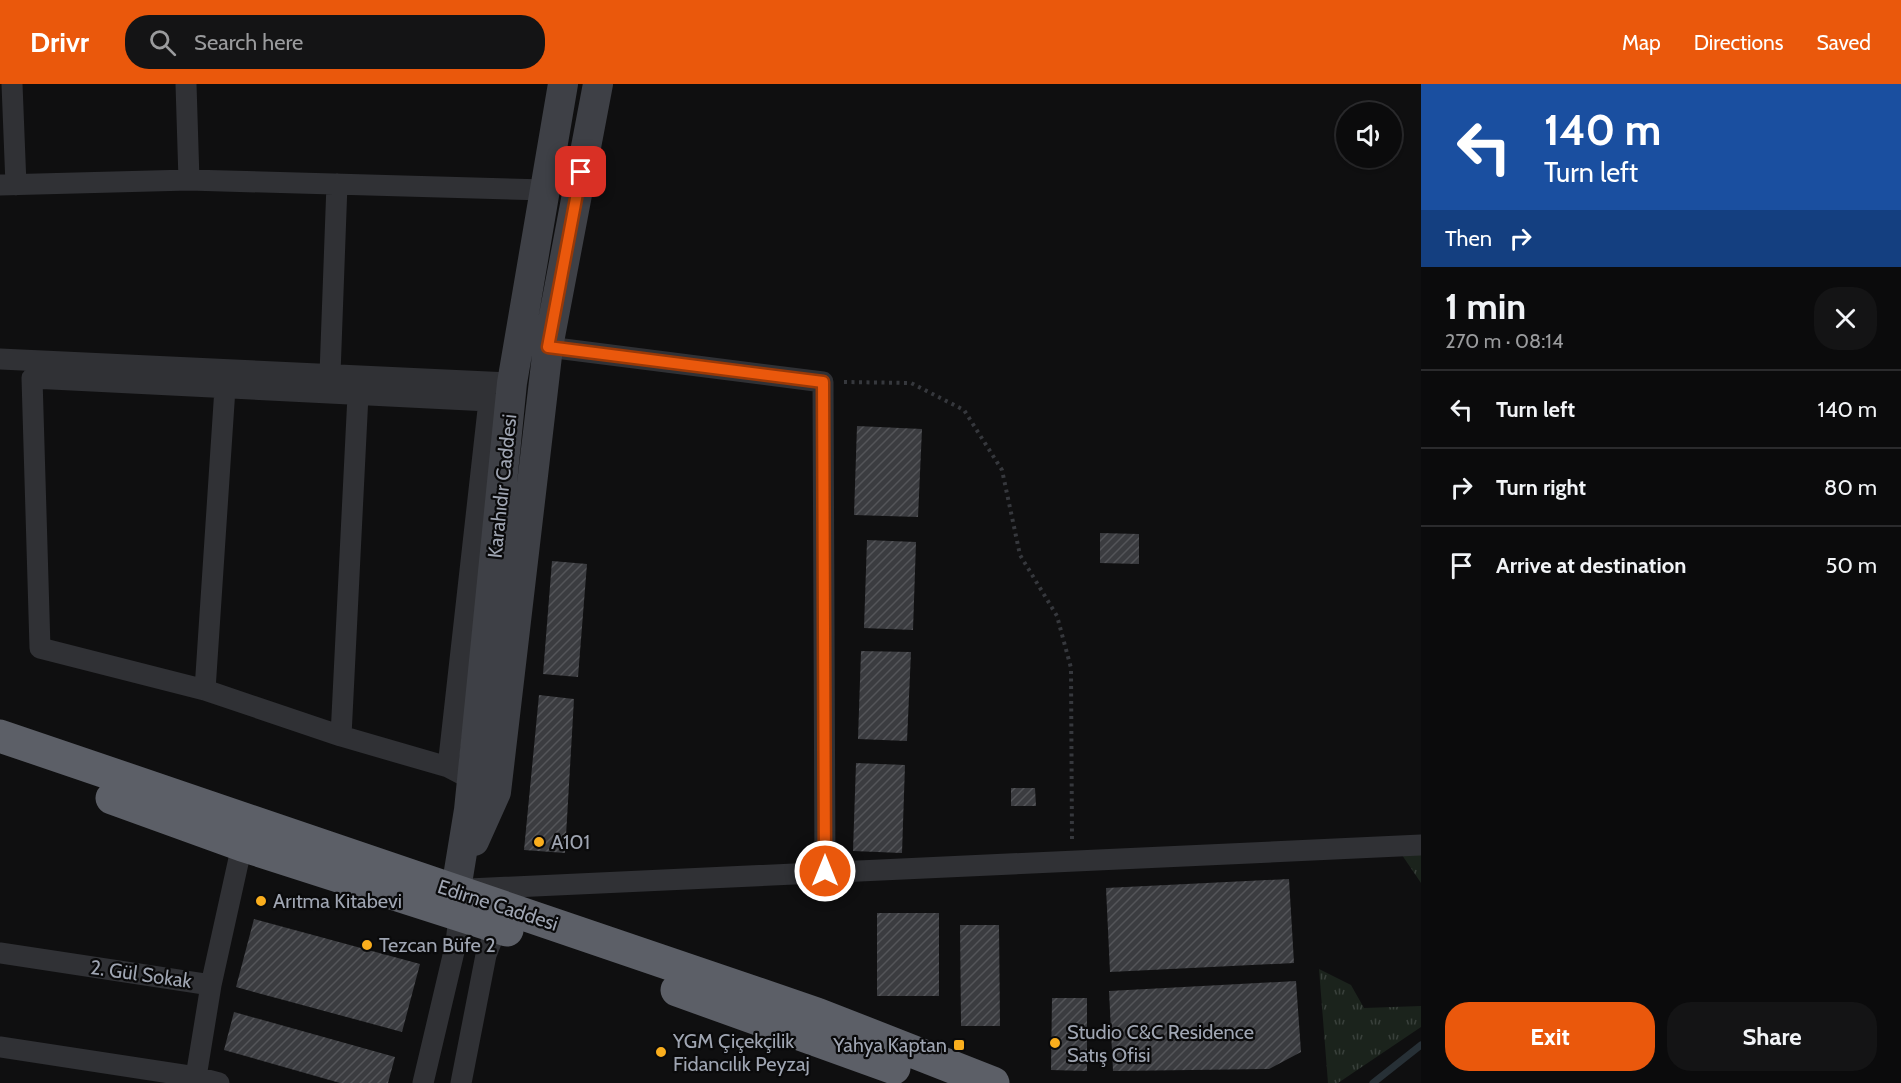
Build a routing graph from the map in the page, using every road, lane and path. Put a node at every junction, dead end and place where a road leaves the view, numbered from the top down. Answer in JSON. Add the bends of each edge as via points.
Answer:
{"nodes":[{"id":1,"x":12,"y":84,"type":"edge"},
{"id":2,"x":186,"y":84,"type":"edge"},
{"id":3,"x":563,"y":84,"type":"edge"},
{"id":4,"x":598,"y":84,"type":"edge"},
{"id":5,"x":189,"y":180,"type":"junction"},
{"id":6,"x":337,"y":184,"type":"junction"},
{"id":7,"x":8,"y":185,"type":"edge"},
{"id":8,"x":546,"y":190,"type":"junction"},
{"id":9,"x":548,"y":347,"type":"junction"},
{"id":10,"x":0,"y":359,"type":"edge"},
{"id":11,"x":330,"y":374,"type":"junction"},
{"id":12,"x":823,"y":382,"type":"junction"},
{"id":13,"x":512,"y":383,"type":"junction"},
{"id":14,"x":225,"y":388,"type":"junction"},
{"id":15,"x":358,"y":395,"type":"junction"},
{"id":16,"x":205,"y":690,"type":"junction"},
{"id":17,"x":0,"y":736,"type":"edge"},
{"id":18,"x":341,"y":736,"type":"junction"},
{"id":19,"x":0,"y":759,"type":"edge"},
{"id":20,"x":459,"y":773,"type":"junction"},
{"id":21,"x":242,"y":845,"type":"junction"},
{"id":22,"x":1421,"y":845,"type":"edge"},
{"id":23,"x":1072,"y":861,"type":"junction"},
{"id":24,"x":825,"y":871,"type":"junction"},
{"id":25,"x":456,"y":894,"type":"junction"},
{"id":26,"x":497,"y":927,"type":"junction"},
{"id":27,"x":0,"y":953,"type":"edge"},
{"id":28,"x":211,"y":985,"type":"junction"},
{"id":29,"x":0,"y":1047,"type":"edge"},
{"id":30,"x":195,"y":1080,"type":"edge"},
{"id":31,"x":219,"y":1083,"type":"edge"},
{"id":32,"x":423,"y":1083,"type":"edge"},
{"id":33,"x":461,"y":1083,"type":"edge"},
{"id":34,"x":937,"y":1083,"type":"edge"},
{"id":35,"x":993,"y":1083,"type":"edge"}],
"edges":[{"from":1,"to":7,"type":"street"},
{"from":2,"to":5,"type":"street"},
{"from":3,"to":8,"type":"street","name":"Karahıdır Caddesi"},
{"from":4,"to":9,"type":"street"},
{"from":5,"to":6,"type":"street"},
{"from":5,"to":7,"type":"street"},
{"from":6,"to":8,"type":"street"},
{"from":6,"to":11,"type":"street"},
{"from":8,"to":13,"type":"street","name":"Karahıdır Caddesi"},
{"from":9,"to":12,"type":"street"},
{"from":9,"to":25,"type":"street","via":[[496,792]]},
{"from":10,"to":11,"type":"street"},
{"from":11,"to":13,"type":"street"},
{"from":12,"to":23,"type":"path","via":[[911,383],[964,410],[1002,470],[1020,555],[1057,616],[1071,668]]},
{"from":12,"to":24,"type":"street"},
{"from":13,"to":20,"type":"street","name":"Karahıdır Caddesi"},
{"from":14,"to":15,"type":"street"},
{"from":14,"to":16,"type":"street"},
{"from":14,"to":16,"type":"street","via":[[32,378],[40,648]]},
{"from":15,"to":18,"type":"street"},
{"from":15,"to":20,"type":"street","via":[[489,401]]},
{"from":16,"to":18,"type":"street"},
{"from":17,"to":25,"type":"highway","name":"Edirne Caddesi"},
{"from":18,"to":20,"type":"street"},
{"from":19,"to":21,"type":"highway","name":"Edirne Caddesi"},
{"from":20,"to":25,"type":"street","name":"Karahıdır Caddesi","via":[[469,810]]},
{"from":21,"to":25,"type":"highway","name":"Edirne Caddesi"},
{"from":21,"to":28,"type":"street","name":"2. Gül Sokak"},
{"from":22,"to":23,"type":"street"},
{"from":23,"to":24,"type":"street"},
{"from":24,"to":25,"type":"street"},
{"from":25,"to":26,"type":"highway","name":"Edirne Caddesi"},
{"from":25,"to":32,"type":"street","via":[[456,943]]},
{"from":25,"to":35,"type":"highway","name":"Edirne Caddesi","via":[[817,1014]]},
{"from":26,"to":33,"type":"street","via":[[486,955]]},
{"from":26,"to":34,"type":"highway","name":"Edirne Caddesi"},
{"from":27,"to":28,"type":"street","name":"2. Gül Sokak"},
{"from":28,"to":30,"type":"street"},
{"from":29,"to":30,"type":"street"},
{"from":30,"to":31,"type":"street"}]}
